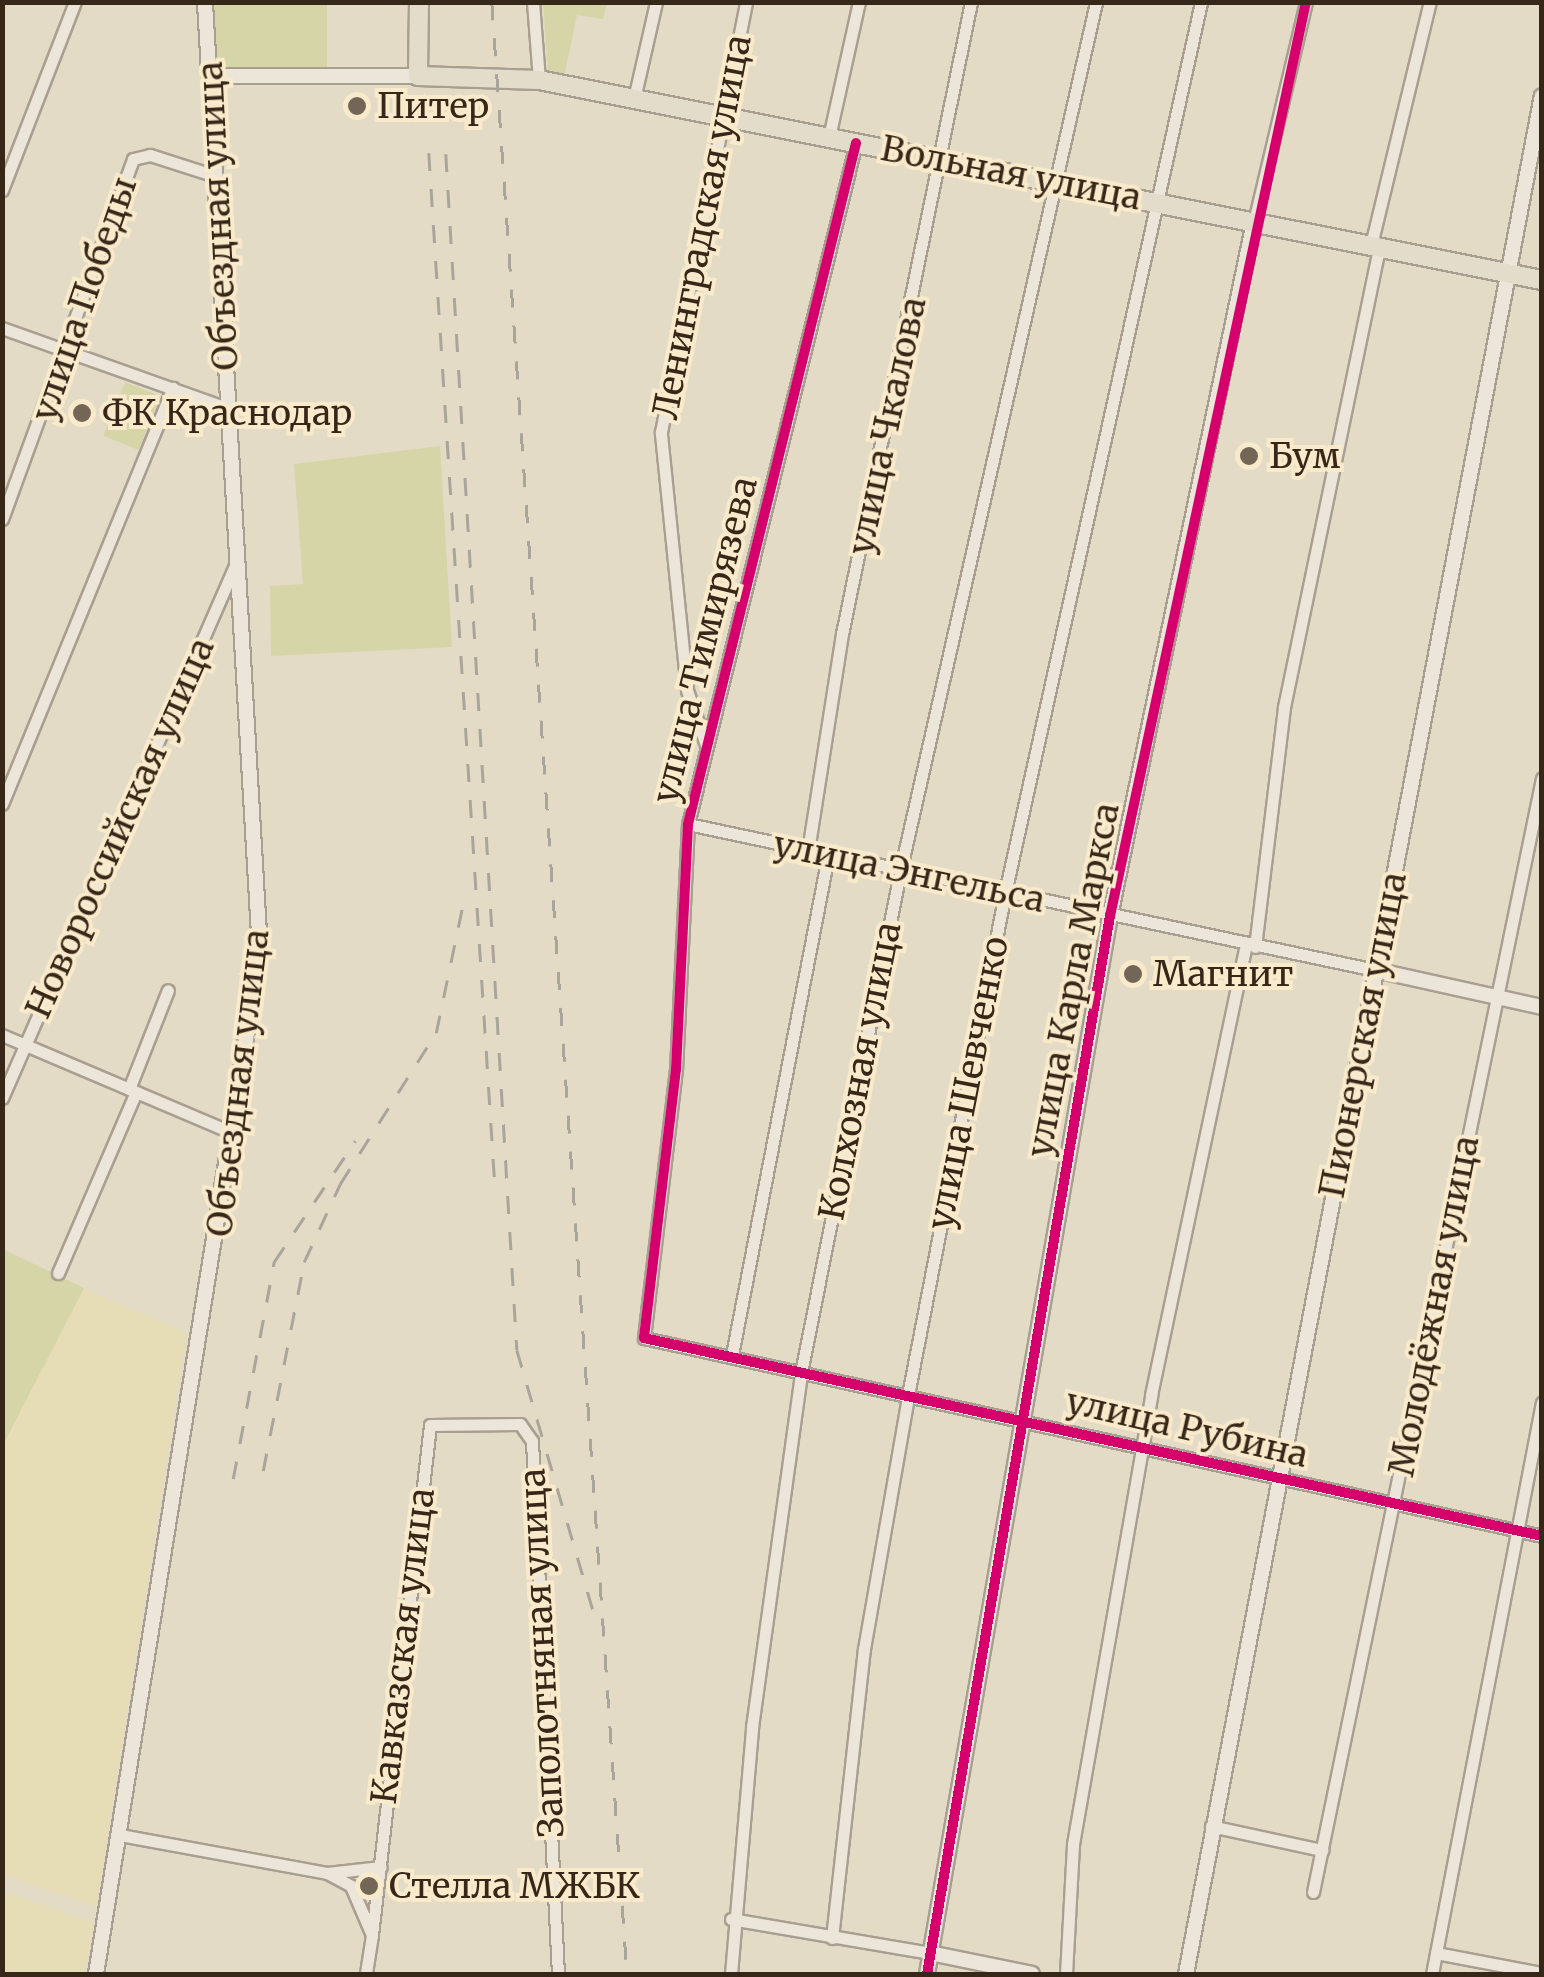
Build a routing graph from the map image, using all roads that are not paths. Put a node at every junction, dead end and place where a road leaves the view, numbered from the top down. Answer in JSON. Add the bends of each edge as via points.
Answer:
{"nodes":[{"id":1,"x":75,"y":2,"type":"edge"},
{"id":2,"x":205,"y":2,"type":"edge"},
{"id":3,"x":419,"y":2,"type":"edge"},
{"id":4,"x":533,"y":2,"type":"edge"},
{"id":5,"x":656,"y":2,"type":"edge"},
{"id":6,"x":746,"y":2,"type":"edge"},
{"id":7,"x":859,"y":2,"type":"edge"},
{"id":8,"x":971,"y":2,"type":"edge"},
{"id":9,"x":1096,"y":2,"type":"edge"},
{"id":10,"x":1201,"y":2,"type":"edge"},
{"id":11,"x":1306,"y":2,"type":"edge"},
{"id":12,"x":1430,"y":2,"type":"edge"},
{"id":13,"x":209,"y":76,"type":"junction"},
{"id":14,"x":418,"y":76,"type":"junction"},
{"id":15,"x":538,"y":80,"type":"junction"},
{"id":16,"x":1542,"y":96,"type":"edge"},
{"id":17,"x":634,"y":98,"type":"junction"},
{"id":18,"x":719,"y":116,"type":"junction"},
{"id":19,"x":830,"y":137,"type":"junction"},
{"id":20,"x":856,"y":143,"type":"junction"},
{"id":21,"x":945,"y":160,"type":"junction"},
{"id":22,"x":216,"y":176,"type":"junction"},
{"id":23,"x":1055,"y":182,"type":"junction"},
{"id":24,"x":2,"y":190,"type":"edge"},
{"id":25,"x":1156,"y":202,"type":"junction"},
{"id":26,"x":1254,"y":222,"type":"junction"},
{"id":27,"x":1375,"y":246,"type":"junction"},
{"id":28,"x":1508,"y":273,"type":"junction"},
{"id":29,"x":1542,"y":280,"type":"edge"},
{"id":30,"x":2,"y":328,"type":"edge"},
{"id":31,"x":70,"y":351,"type":"junction"},
{"id":32,"x":173,"y":388,"type":"junction"},
{"id":33,"x":229,"y":409,"type":"junction"},
{"id":34,"x":2,"y":519,"type":"edge"},
{"id":35,"x":238,"y":558,"type":"junction"},
{"id":36,"x":707,"y":747,"type":"junction"},
{"id":37,"x":1542,"y":778,"type":"edge"},
{"id":38,"x":2,"y":804,"type":"edge"},
{"id":39,"x":688,"y":824,"type":"junction"},
{"id":40,"x":808,"y":851,"type":"junction"},
{"id":41,"x":828,"y":856,"type":"junction"},
{"id":42,"x":900,"y":872,"type":"junction"},
{"id":43,"x":1005,"y":893,"type":"junction"},
{"id":44,"x":1110,"y":916,"type":"junction"},
{"id":45,"x":1250,"y":946,"type":"junction"},
{"id":46,"x":1375,"y":970,"type":"junction"},
{"id":47,"x":168,"y":990,"type":"dead end"},
{"id":48,"x":1495,"y":998,"type":"junction"},
{"id":49,"x":1542,"y":1007,"type":"edge"},
{"id":50,"x":2,"y":1036,"type":"edge"},
{"id":51,"x":25,"y":1045,"type":"junction"},
{"id":52,"x":132,"y":1090,"type":"junction"},
{"id":53,"x":2,"y":1098,"type":"edge"},
{"id":54,"x":235,"y":1134,"type":"junction"},
{"id":55,"x":58,"y":1273,"type":"dead end"},
{"id":56,"x":644,"y":1338,"type":"joint"},
{"id":57,"x":732,"y":1355,"type":"junction"},
{"id":58,"x":802,"y":1368,"type":"junction"},
{"id":59,"x":909,"y":1390,"type":"junction"},
{"id":60,"x":1542,"y":1402,"type":"edge"},
{"id":61,"x":1021,"y":1419,"type":"junction"},
{"id":62,"x":430,"y":1425,"type":"joint"},
{"id":63,"x":1144,"y":1448,"type":"junction"},
{"id":64,"x":1278,"y":1477,"type":"junction"},
{"id":65,"x":1397,"y":1503,"type":"junction"},
{"id":66,"x":1516,"y":1531,"type":"junction"},
{"id":67,"x":1542,"y":1536,"type":"edge"},
{"id":68,"x":1211,"y":1826,"type":"junction"},
{"id":69,"x":120,"y":1835,"type":"junction"},
{"id":70,"x":1322,"y":1850,"type":"junction"},
{"id":71,"x":381,"y":1867,"type":"junction"},
{"id":72,"x":327,"y":1873,"type":"junction"},
{"id":73,"x":1313,"y":1892,"type":"dead end"},
{"id":74,"x":731,"y":1919,"type":"junction"},
{"id":75,"x":372,"y":1935,"type":"junction"},
{"id":76,"x":832,"y":1938,"type":"junction"},
{"id":77,"x":930,"y":1953,"type":"junction"},
{"id":78,"x":1436,"y":1953,"type":"junction"},
{"id":79,"x":1542,"y":1973,"type":"edge"},
{"id":80,"x":96,"y":1974,"type":"edge"},
{"id":81,"x":366,"y":1974,"type":"edge"},
{"id":82,"x":558,"y":1974,"type":"edge"},
{"id":83,"x":731,"y":1974,"type":"edge"},
{"id":84,"x":927,"y":1974,"type":"edge"},
{"id":85,"x":1032,"y":1974,"type":"edge"},
{"id":86,"x":1066,"y":1974,"type":"edge"},
{"id":87,"x":1186,"y":1974,"type":"edge"},
{"id":88,"x":1432,"y":1974,"type":"edge"}],
"edges":[{"from":1,"to":24,"type":"street"},
{"from":2,"to":13,"type":"street","name":"Объездная улица"},
{"from":3,"to":14,"type":"main road"},
{"from":4,"to":15,"type":"street"},
{"from":5,"to":17,"type":"street"},
{"from":6,"to":18,"type":"street","name":"Ленинградская улица"},
{"from":7,"to":19,"type":"street"},
{"from":8,"to":21,"type":"street","name":"улица Чкалова"},
{"from":9,"to":23,"type":"street","name":"Колхозная улица"},
{"from":10,"to":25,"type":"street","name":"улица Шевченко"},
{"from":11,"to":26,"type":"street","name":"улица Карла Маркса"},
{"from":12,"to":27,"type":"street"},
{"from":13,"to":14,"type":"street","name":"Вольная улица"},
{"from":13,"to":22,"type":"street","name":"Объездная улица"},
{"from":14,"to":15,"type":"main road","name":"Вольная улица"},
{"from":15,"to":17,"type":"main road","name":"Вольная улица"},
{"from":16,"to":28,"type":"street","name":"Пионерская улица"},
{"from":17,"to":18,"type":"main road","name":"Вольная улица"},
{"from":18,"to":19,"type":"main road","name":"Вольная улица"},
{"from":18,"to":36,"type":"street","name":"Ленинградская улица","via":[[661,432],[687,690]]},
{"from":19,"to":20,"type":"main road","name":"Вольная улица"},
{"from":20,"to":21,"type":"main road","name":"Вольная улица"},
{"from":20,"to":36,"type":"street","name":"улица Тимирязева"},
{"from":21,"to":23,"type":"main road","name":"Вольная улица"},
{"from":21,"to":40,"type":"street","name":"улица Чкалова","via":[[842,634]]},
{"from":22,"to":31,"type":"street","name":"улица Победы","via":[[150,155],[134,159]]},
{"from":22,"to":33,"type":"street","name":"Объездная улица"},
{"from":23,"to":25,"type":"main road","name":"Вольная улица"},
{"from":23,"to":42,"type":"street","name":"Колхозная улица"},
{"from":25,"to":26,"type":"main road","name":"Вольная улица"},
{"from":25,"to":43,"type":"street","name":"улица Шевченко"},
{"from":26,"to":27,"type":"main road","name":"Вольная улица"},
{"from":26,"to":44,"type":"street","name":"улица Карла Маркса"},
{"from":27,"to":28,"type":"main road","name":"Вольная улица"},
{"from":27,"to":45,"type":"street","via":[[1284,708]]},
{"from":28,"to":29,"type":"main road","name":"Вольная улица"},
{"from":28,"to":46,"type":"street","name":"Пионерская улица"},
{"from":30,"to":31,"type":"street"},
{"from":31,"to":32,"type":"street"},
{"from":31,"to":34,"type":"street","name":"улица Победы"},
{"from":32,"to":33,"type":"street"},
{"from":32,"to":38,"type":"street"},
{"from":33,"to":35,"type":"street","name":"Объездная улица"},
{"from":35,"to":51,"type":"street","name":"Новороссийская улица"},
{"from":35,"to":54,"type":"street","name":"Объездная улица","via":[[260,951]]},
{"from":36,"to":39,"type":"street","name":"улица Тимирязева"},
{"from":37,"to":48,"type":"street","name":"Молодёжная улица"},
{"from":39,"to":40,"type":"street","name":"улица Энгельса"},
{"from":39,"to":56,"type":"street","name":"улица Тимирязева","via":[[676,1069]]},
{"from":40,"to":41,"type":"street","name":"улица Энгельса"},
{"from":41,"to":42,"type":"street","name":"улица Энгельса"},
{"from":41,"to":57,"type":"street"},
{"from":42,"to":43,"type":"street","name":"улица Энгельса"},
{"from":42,"to":58,"type":"street","name":"Колхозная улица"},
{"from":43,"to":44,"type":"street","name":"улица Энгельса"},
{"from":43,"to":59,"type":"street","name":"улица Шевченко"},
{"from":44,"to":45,"type":"street","name":"улица Энгельса"},
{"from":44,"to":61,"type":"street","name":"улица Карла Маркса"},
{"from":45,"to":46,"type":"street","name":"улица Энгельса"},
{"from":45,"to":63,"type":"street"},
{"from":46,"to":48,"type":"street","name":"улица Энгельса"},
{"from":46,"to":64,"type":"street","name":"Пионерская улица"},
{"from":47,"to":52,"type":"street"},
{"from":48,"to":49,"type":"street","name":"улица Энгельса"},
{"from":48,"to":65,"type":"street","name":"Молодёжная улица"},
{"from":50,"to":51,"type":"street"},
{"from":51,"to":52,"type":"street"},
{"from":51,"to":53,"type":"street","name":"Новороссийская улица"},
{"from":52,"to":54,"type":"street"},
{"from":52,"to":55,"type":"street"},
{"from":54,"to":69,"type":"street","name":"Объездная улица"},
{"from":56,"to":57,"type":"street","name":"улица Рубина"},
{"from":57,"to":58,"type":"street","name":"улица Рубина"},
{"from":58,"to":59,"type":"street","name":"улица Рубина"},
{"from":58,"to":74,"type":"street","name":"Колхозная улица"},
{"from":59,"to":61,"type":"street","name":"улица Рубина"},
{"from":59,"to":76,"type":"street","name":"улица Шевченко","via":[[864,1650]]},
{"from":60,"to":66,"type":"street"},
{"from":61,"to":63,"type":"street","name":"улица Рубина"},
{"from":61,"to":77,"type":"street","name":"улица Карла Маркса"},
{"from":62,"to":71,"type":"street","name":"Кавказская улица"},
{"from":62,"to":82,"type":"street","name":"Заполотняная улица","via":[[520,1424],[532,1441]]},
{"from":63,"to":64,"type":"street","name":"улица Рубина"},
{"from":63,"to":86,"type":"street","via":[[1073,1844]]},
{"from":64,"to":65,"type":"street","name":"улица Рубина"},
{"from":64,"to":68,"type":"street","name":"Пионерская улица"},
{"from":65,"to":66,"type":"street","name":"улица Рубина"},
{"from":65,"to":70,"type":"street","name":"Молодёжная улица"},
{"from":66,"to":67,"type":"street","name":"улица Рубина"},
{"from":66,"to":78,"type":"street"},
{"from":68,"to":70,"type":"street"},
{"from":68,"to":87,"type":"street","name":"Пионерская улица"},
{"from":69,"to":72,"type":"street"},
{"from":69,"to":80,"type":"street","name":"Объездная улица"},
{"from":70,"to":73,"type":"street","name":"Молодёжная улица"},
{"from":71,"to":72,"type":"street"},
{"from":71,"to":75,"type":"street","name":"Кавказская улица"},
{"from":72,"to":75,"type":"street","via":[[351,1886]]},
{"from":74,"to":76,"type":"street"},
{"from":74,"to":83,"type":"street","name":"Колхозная улица"},
{"from":75,"to":81,"type":"street","name":"Кавказская улица"},
{"from":76,"to":77,"type":"street"},
{"from":77,"to":84,"type":"street","name":"улица Карла Маркса"},
{"from":77,"to":85,"type":"street"},
{"from":78,"to":79,"type":"street"},
{"from":78,"to":88,"type":"street"}]}
